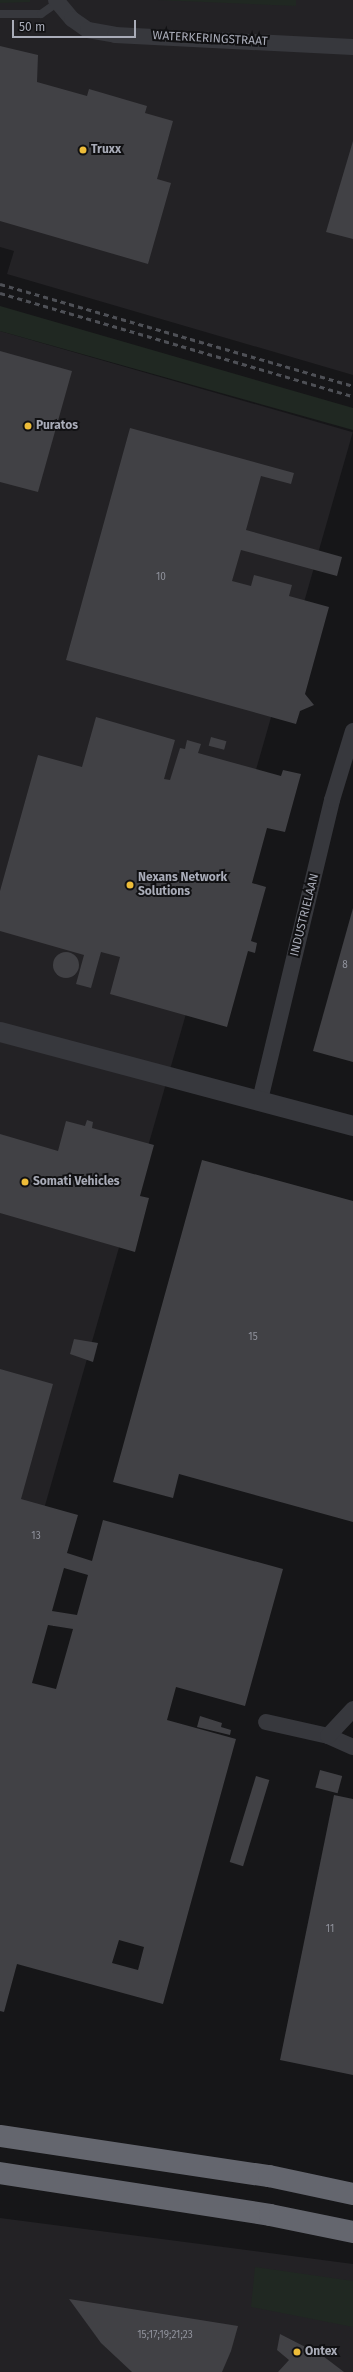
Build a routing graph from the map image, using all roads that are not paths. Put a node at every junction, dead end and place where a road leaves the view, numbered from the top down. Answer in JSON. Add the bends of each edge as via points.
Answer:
{"nodes":[{"id":1,"x":56,"y":1,"type":"edge"},
{"id":2,"x":0,"y":14,"type":"edge"},
{"id":3,"x":353,"y":47,"type":"edge"},
{"id":4,"x":353,"y":731,"type":"edge"},
{"id":5,"x":0,"y":1032,"type":"edge"},
{"id":6,"x":260,"y":1100,"type":"junction"},
{"id":7,"x":353,"y":1126,"type":"edge"},
{"id":8,"x":353,"y":1709,"type":"edge"},
{"id":9,"x":266,"y":1722,"type":"dead end"},
{"id":10,"x":328,"y":1736,"type":"junction"},
{"id":11,"x":353,"y":1746,"type":"edge"},
{"id":12,"x":0,"y":2136,"type":"edge"},
{"id":13,"x":0,"y":2173,"type":"edge"},
{"id":14,"x":353,"y":2194,"type":"edge"},
{"id":15,"x":353,"y":2232,"type":"edge"}],
"edges":[{"from":1,"to":2,"type":"lane","via":[[41,14]]},
{"from":1,"to":3,"type":"street","name":"WATERKERINGSTRAAT","via":[[72,19],[88,30],[115,35]]},
{"from":4,"to":6,"type":"street","name":"INDUSTRIELAAN","via":[[332,800]]},
{"from":5,"to":6,"type":"street"},
{"from":6,"to":7,"type":"street"},
{"from":8,"to":10,"type":"street"},
{"from":9,"to":10,"type":"street"},
{"from":10,"to":11,"type":"street"},
{"from":12,"to":14,"type":"highway","via":[[269,2176]]},
{"from":13,"to":15,"type":"highway","via":[[270,2215]]}]}
